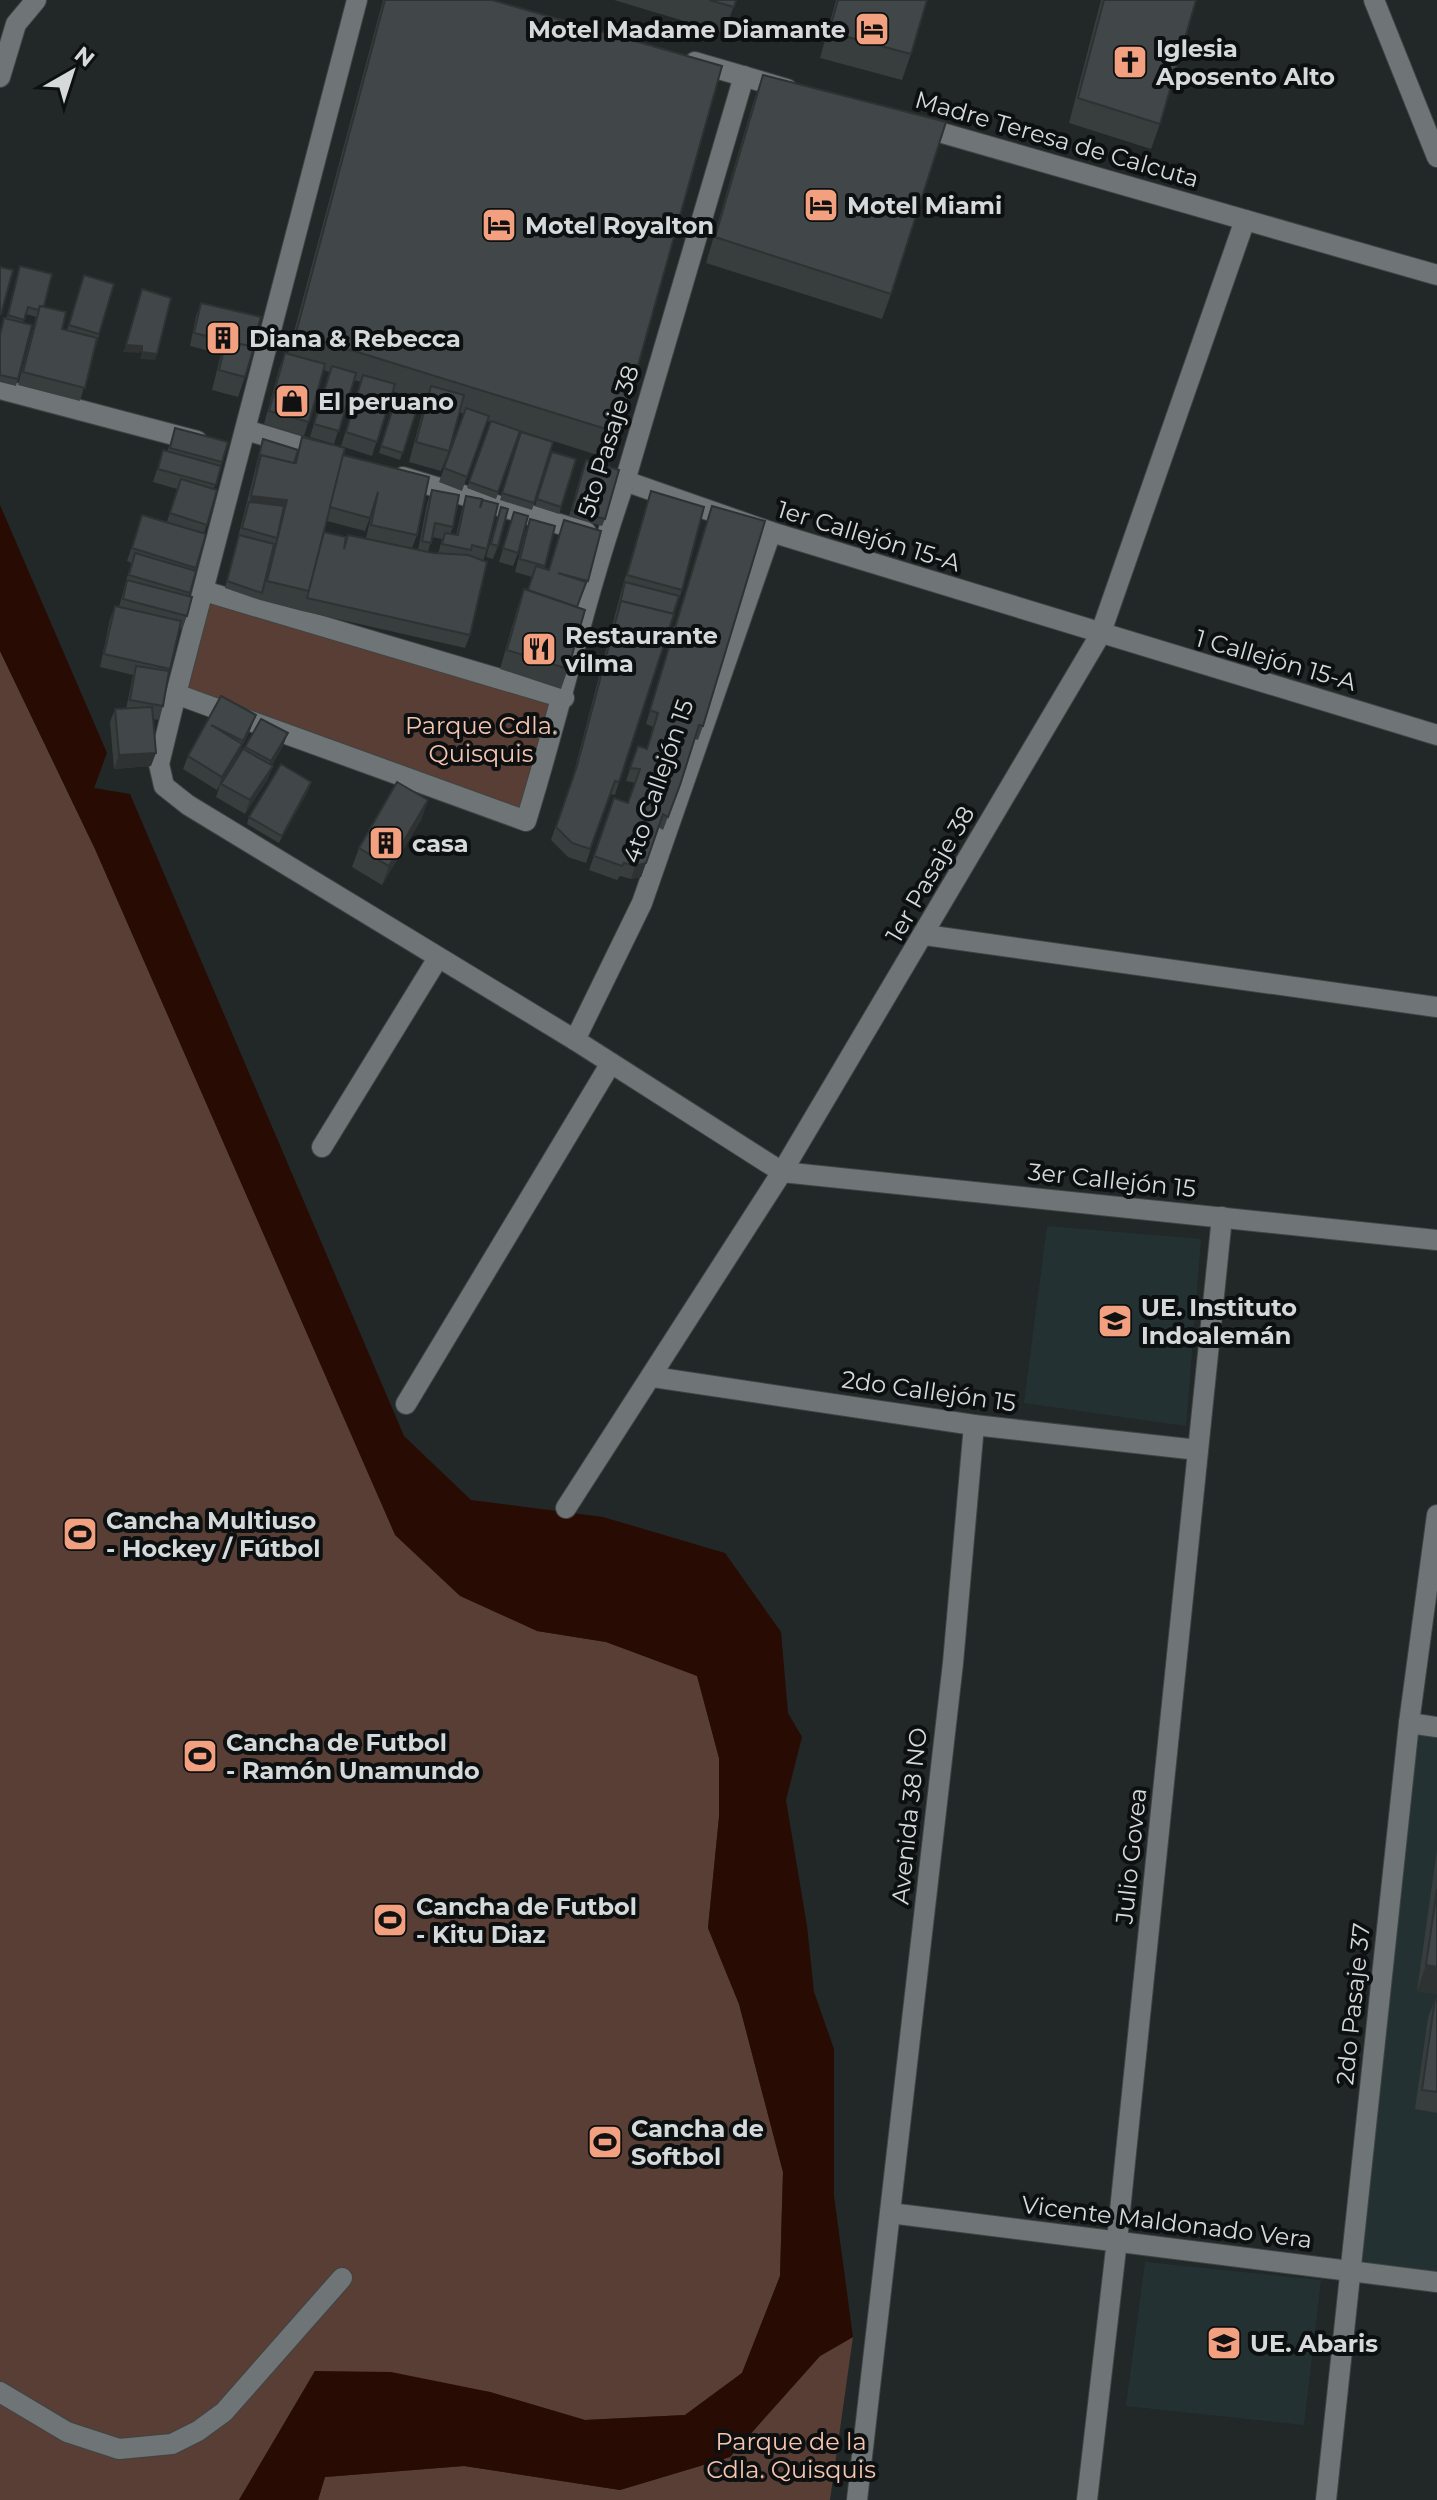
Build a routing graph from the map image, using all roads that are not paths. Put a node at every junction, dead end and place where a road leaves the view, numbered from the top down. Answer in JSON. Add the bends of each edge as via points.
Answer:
{"nodes":[{"id":1,"x":36,"y":0,"type":"edge"},
{"id":2,"x":357,"y":0,"type":"edge"},
{"id":3,"x":1374,"y":0,"type":"edge"},
{"id":4,"x":668,"y":55,"type":"edge"},
{"id":5,"x":744,"y":76,"type":"junction"},
{"id":6,"x":0,"y":77,"type":"edge"},
{"id":7,"x":805,"y":94,"type":"edge"},
{"id":8,"x":896,"y":120,"type":"edge"},
{"id":9,"x":1437,"y":157,"type":"edge"},
{"id":10,"x":1245,"y":220,"type":"junction"},
{"id":11,"x":1437,"y":275,"type":"edge"},
{"id":12,"x":0,"y":389,"type":"edge"},
{"id":13,"x":246,"y":430,"type":"junction"},
{"id":14,"x":225,"y":448,"type":"junction"},
{"id":15,"x":348,"y":460,"type":"edge"},
{"id":16,"x":378,"y":469,"type":"edge"},
{"id":17,"x":625,"y":481,"type":"junction"},
{"id":18,"x":771,"y":532,"type":"junction"},
{"id":19,"x":605,"y":537,"type":"junction"},
{"id":20,"x":204,"y":591,"type":"junction"},
{"id":21,"x":1100,"y":635,"type":"junction"},
{"id":22,"x":176,"y":694,"type":"junction"},
{"id":23,"x":564,"y":698,"type":"junction"},
{"id":24,"x":1437,"y":735,"type":"edge"},
{"id":25,"x":925,"y":935,"type":"junction"},
{"id":26,"x":438,"y":958,"type":"junction"},
{"id":27,"x":1437,"y":1007,"type":"edge"},
{"id":28,"x":575,"y":1040,"type":"junction"},
{"id":29,"x":611,"y":1063,"type":"junction"},
{"id":30,"x":322,"y":1147,"type":"dead end"},
{"id":31,"x":782,"y":1172,"type":"junction"},
{"id":32,"x":1222,"y":1217,"type":"junction"},
{"id":33,"x":1437,"y":1240,"type":"edge"},
{"id":34,"x":653,"y":1377,"type":"junction"},
{"id":35,"x":406,"y":1404,"type":"dead end"},
{"id":36,"x":974,"y":1425,"type":"junction"},
{"id":37,"x":1198,"y":1450,"type":"junction"},
{"id":38,"x":566,"y":1508,"type":"dead end"},
{"id":39,"x":1437,"y":1515,"type":"edge"},
{"id":40,"x":1409,"y":1723,"type":"junction"},
{"id":41,"x":1437,"y":1727,"type":"edge"},
{"id":42,"x":890,"y":2213,"type":"junction"},
{"id":43,"x":1117,"y":2240,"type":"junction"},
{"id":44,"x":1352,"y":2272,"type":"junction"},
{"id":45,"x":342,"y":2278,"type":"dead end"},
{"id":46,"x":1437,"y":2282,"type":"edge"},
{"id":47,"x":0,"y":2392,"type":"edge"},
{"id":48,"x":857,"y":2500,"type":"edge"},
{"id":49,"x":1087,"y":2500,"type":"edge"},
{"id":50,"x":1326,"y":2500,"type":"edge"}],
"edges":[{"from":1,"to":6,"type":"street","via":[[16,24]]},
{"from":2,"to":13,"type":"street"},
{"from":3,"to":9,"type":"street"},
{"from":4,"to":5,"type":"street"},
{"from":5,"to":7,"type":"street"},
{"from":5,"to":17,"type":"street","name":"5to Pasaje 38"},
{"from":8,"to":10,"type":"street","name":"Madre Teresa de Calcuta"},
{"from":10,"to":11,"type":"street","name":"Madre Teresa de Calcuta"},
{"from":10,"to":21,"type":"street","name":"1er Pasaje 38"},
{"from":12,"to":14,"type":"street"},
{"from":13,"to":14,"type":"street"},
{"from":13,"to":15,"type":"street"},
{"from":14,"to":20,"type":"street"},
{"from":16,"to":19,"type":"street"},
{"from":17,"to":18,"type":"street","name":"1er Callejón 15-A"},
{"from":17,"to":19,"type":"street","name":"5to Pasaje 38"},
{"from":18,"to":21,"type":"street","name":"1er Callejón 15-A"},
{"from":18,"to":28,"type":"street","name":"4to Callejón 15","via":[[642,903]]},
{"from":19,"to":23,"type":"street","name":"5to Pasaje 38"},
{"from":20,"to":22,"type":"street"},
{"from":20,"to":23,"type":"street"},
{"from":21,"to":24,"type":"street","name":"1 Callejón 15-A"},
{"from":21,"to":25,"type":"street","name":"1er Pasaje 38"},
{"from":22,"to":23,"type":"street","name":"5to Pasaje 38","via":[[526,821]]},
{"from":22,"to":26,"type":"street","via":[[159,764],[164,786]]},
{"from":25,"to":27,"type":"street"},
{"from":25,"to":31,"type":"street","name":"1er Pasaje 38"},
{"from":26,"to":28,"type":"street"},
{"from":26,"to":30,"type":"street"},
{"from":28,"to":29,"type":"street"},
{"from":29,"to":31,"type":"street"},
{"from":29,"to":35,"type":"street"},
{"from":31,"to":32,"type":"street","name":"3er Callejón 15"},
{"from":31,"to":34,"type":"street","name":"1er Pasaje 38"},
{"from":32,"to":33,"type":"street","name":"3er Callejón 15"},
{"from":32,"to":37,"type":"street","name":"Julio Govea"},
{"from":34,"to":36,"type":"street","name":"2do Callejón 15"},
{"from":34,"to":38,"type":"street","name":"1er Pasaje 38"},
{"from":36,"to":37,"type":"street","name":"2do Callejón 15"},
{"from":36,"to":42,"type":"street","name":"Avenida 38 NO","via":[[953,1663]]},
{"from":37,"to":43,"type":"street","name":"Julio Govea"},
{"from":39,"to":40,"type":"street","name":"2do Pasaje 37"},
{"from":40,"to":41,"type":"street"},
{"from":40,"to":44,"type":"street","name":"2do Pasaje 37"},
{"from":42,"to":43,"type":"street","name":"Vicente Maldonado Vera"},
{"from":42,"to":48,"type":"street","name":"Avenida 38 NO"},
{"from":43,"to":44,"type":"street","name":"Vicente Maldonado Vera"},
{"from":43,"to":49,"type":"street","name":"Julio Govea"},
{"from":44,"to":46,"type":"street","name":"Vicente Maldonado Vera"},
{"from":44,"to":50,"type":"street","name":"2do Pasaje 37"},
{"from":45,"to":47,"type":"street","via":[[224,2412],[172,2444],[119,2449],[67,2432]]}]}
